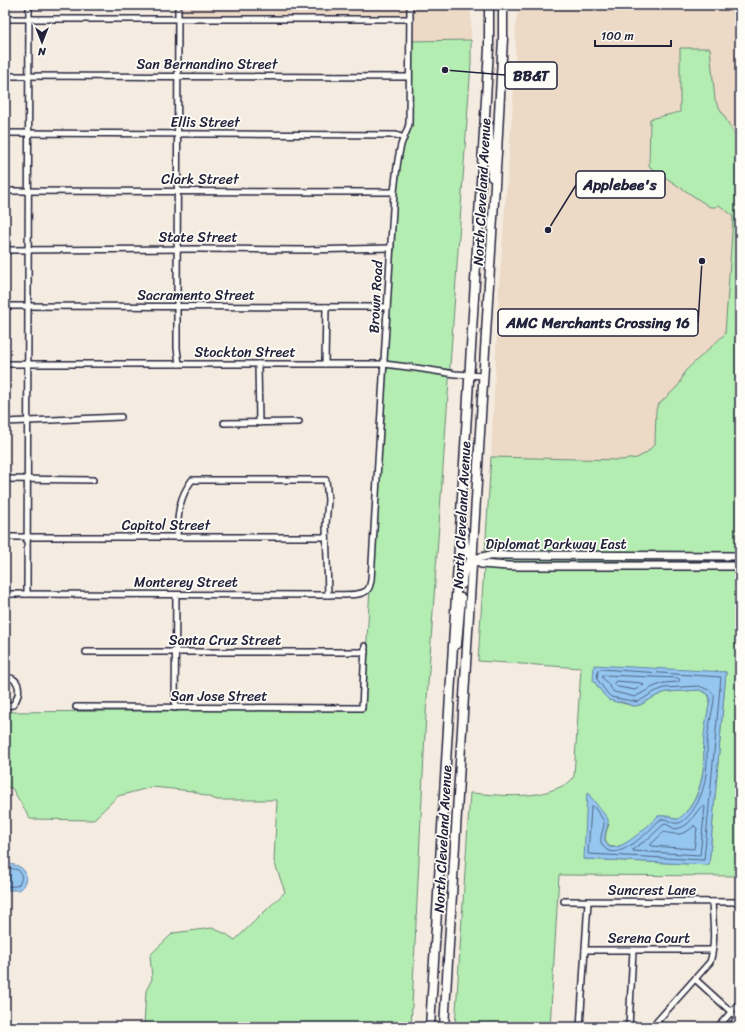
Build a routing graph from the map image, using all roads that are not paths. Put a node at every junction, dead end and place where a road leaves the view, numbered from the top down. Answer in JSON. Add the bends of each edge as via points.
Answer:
{"nodes":[{"id":1,"x":28,"y":5,"type":"edge"},
{"id":2,"x":178,"y":5,"type":"edge"},
{"id":3,"x":410,"y":5,"type":"edge"},
{"id":4,"x":489,"y":5,"type":"edge"},
{"id":5,"x":503,"y":5,"type":"edge"},
{"id":6,"x":5,"y":19,"type":"edge"},
{"id":7,"x":28,"y":19,"type":"junction"},
{"id":8,"x":178,"y":19,"type":"junction"},
{"id":9,"x":410,"y":19,"type":"junction"},
{"id":10,"x":5,"y":76,"type":"edge"},
{"id":11,"x":28,"y":76,"type":"junction"},
{"id":12,"x":178,"y":77,"type":"junction"},
{"id":13,"x":409,"y":78,"type":"junction"},
{"id":14,"x":486,"y":89,"type":"junction"},
{"id":15,"x":5,"y":133,"type":"edge"},
{"id":16,"x":28,"y":133,"type":"junction"},
{"id":17,"x":178,"y":134,"type":"junction"},
{"id":18,"x":404,"y":138,"type":"junction"},
{"id":19,"x":483,"y":149,"type":"junction"},
{"id":20,"x":498,"y":152,"type":"junction"},
{"id":21,"x":5,"y":191,"type":"edge"},
{"id":22,"x":28,"y":191,"type":"junction"},
{"id":23,"x":177,"y":191,"type":"junction"},
{"id":24,"x":394,"y":192,"type":"junction"},
{"id":25,"x":494,"y":206,"type":"junction"},
{"id":26,"x":391,"y":248,"type":"junction"},
{"id":27,"x":177,"y":249,"type":"junction"},
{"id":28,"x":5,"y":250,"type":"edge"},
{"id":29,"x":28,"y":250,"type":"junction"},
{"id":30,"x":5,"y":306,"type":"edge"},
{"id":31,"x":28,"y":306,"type":"junction"},
{"id":32,"x":177,"y":307,"type":"junction"},
{"id":33,"x":326,"y":307,"type":"junction"},
{"id":34,"x":388,"y":307,"type":"junction"},
{"id":35,"x":5,"y":364,"type":"edge"},
{"id":36,"x":28,"y":364,"type":"junction"},
{"id":37,"x":178,"y":364,"type":"junction"},
{"id":38,"x":258,"y":364,"type":"junction"},
{"id":39,"x":325,"y":364,"type":"junction"},
{"id":40,"x":384,"y":364,"type":"junction"},
{"id":41,"x":469,"y":375,"type":"junction"},
{"id":42,"x":484,"y":376,"type":"junction"},
{"id":43,"x":121,"y":417,"type":"dead end"},
{"id":44,"x":5,"y":422,"type":"edge"},
{"id":45,"x":27,"y":422,"type":"junction"},
{"id":46,"x":298,"y":422,"type":"dead end"},
{"id":47,"x":224,"y":423,"type":"dead end"},
{"id":48,"x":259,"y":423,"type":"junction"},
{"id":49,"x":5,"y":479,"type":"edge"},
{"id":50,"x":27,"y":480,"type":"junction"},
{"id":51,"x":93,"y":480,"type":"dead end"},
{"id":52,"x":462,"y":496,"type":"junction"},
{"id":53,"x":326,"y":536,"type":"junction"},
{"id":54,"x":5,"y":537,"type":"edge"},
{"id":55,"x":27,"y":537,"type":"junction"},
{"id":56,"x":177,"y":537,"type":"junction"},
{"id":57,"x":740,"y":556,"type":"edge"},
{"id":58,"x":473,"y":559,"type":"junction"},
{"id":59,"x":740,"y":566,"type":"edge"},
{"id":60,"x":367,"y":591,"type":"joint"},
{"id":61,"x":5,"y":594,"type":"edge"},
{"id":62,"x":27,"y":594,"type":"junction"},
{"id":63,"x":176,"y":594,"type":"junction"},
{"id":64,"x":328,"y":594,"type":"junction"},
{"id":65,"x":365,"y":646,"type":"dead end"},
{"id":66,"x":86,"y":652,"type":"dead end"},
{"id":67,"x":177,"y":652,"type":"junction"},
{"id":68,"x":365,"y":652,"type":"junction"},
{"id":69,"x":5,"y":677,"type":"edge"},
{"id":70,"x":450,"y":693,"type":"junction"},
{"id":71,"x":5,"y":706,"type":"edge"},
{"id":72,"x":76,"y":707,"type":"dead end"},
{"id":73,"x":175,"y":708,"type":"junction"},
{"id":74,"x":564,"y":901,"type":"dead end"},
{"id":75,"x":588,"y":902,"type":"junction"},
{"id":76,"x":712,"y":902,"type":"junction"},
{"id":77,"x":740,"y":902,"type":"edge"},
{"id":78,"x":585,"y":950,"type":"junction"},
{"id":79,"x":633,"y":950,"type":"junction"},
{"id":80,"x":712,"y":950,"type":"junction"},
{"id":81,"x":695,"y":979,"type":"junction"},
{"id":82,"x":740,"y":1002,"type":"edge"},
{"id":83,"x":731,"y":1012,"type":"junction"},
{"id":84,"x":739,"y":1018,"type":"edge"},
{"id":85,"x":430,"y":1027,"type":"edge"},
{"id":86,"x":444,"y":1027,"type":"edge"},
{"id":87,"x":580,"y":1027,"type":"edge"},
{"id":88,"x":629,"y":1027,"type":"edge"},
{"id":89,"x":652,"y":1027,"type":"edge"},
{"id":90,"x":718,"y":1027,"type":"edge"},
{"id":91,"x":730,"y":1027,"type":"edge"}],
"edges":[{"from":1,"to":7,"type":"street"},
{"from":2,"to":8,"type":"street"},
{"from":3,"to":9,"type":"street","name":"Brown Road"},
{"from":4,"to":14,"type":"main road","name":"North Cleveland Avenue"},
{"from":5,"to":20,"type":"main road","name":"North Cleveland Avenue","via":[[504,38]]},
{"from":6,"to":7,"type":"street"},
{"from":7,"to":8,"type":"street"},
{"from":7,"to":11,"type":"street"},
{"from":8,"to":9,"type":"street"},
{"from":8,"to":12,"type":"street"},
{"from":9,"to":13,"type":"street","name":"Brown Road"},
{"from":10,"to":11,"type":"street","name":"San Bernandino Street"},
{"from":11,"to":12,"type":"street","name":"San Bernandino Street"},
{"from":11,"to":16,"type":"street"},
{"from":12,"to":13,"type":"street","name":"San Bernandino Street"},
{"from":12,"to":17,"type":"street"},
{"from":13,"to":18,"type":"street","name":"Brown Road","via":[[409,124]]},
{"from":14,"to":19,"type":"main road","name":"North Cleveland Avenue"},
{"from":14,"to":20,"type":"main road","via":[[489,142],[494,151]]},
{"from":15,"to":16,"type":"street","name":"Ellis Street"},
{"from":16,"to":17,"type":"street","name":"Ellis Street"},
{"from":16,"to":22,"type":"street"},
{"from":17,"to":18,"type":"street","name":"Ellis Street","via":[[396,135]]},
{"from":17,"to":23,"type":"street"},
{"from":18,"to":24,"type":"street","name":"Brown Road","via":[[397,162]]},
{"from":19,"to":25,"type":"main road","via":[[490,158]]},
{"from":19,"to":41,"type":"main road","name":"North Cleveland Avenue"},
{"from":20,"to":25,"type":"main road","name":"North Cleveland Avenue"},
{"from":21,"to":22,"type":"street","name":"Clark Street"},
{"from":22,"to":23,"type":"street","name":"Clark Street"},
{"from":22,"to":29,"type":"street"},
{"from":23,"to":24,"type":"street","name":"Clark Street"},
{"from":23,"to":27,"type":"street"},
{"from":24,"to":26,"type":"street","name":"Brown Road"},
{"from":25,"to":42,"type":"main road","name":"North Cleveland Avenue"},
{"from":26,"to":27,"type":"street","name":"State Street"},
{"from":26,"to":34,"type":"street","name":"Brown Road"},
{"from":27,"to":29,"type":"street","name":"State Street"},
{"from":27,"to":32,"type":"street"},
{"from":28,"to":29,"type":"street","name":"State Street"},
{"from":29,"to":31,"type":"street"},
{"from":30,"to":31,"type":"street","name":"Sacramento Street"},
{"from":31,"to":32,"type":"street","name":"Sacramento Street"},
{"from":31,"to":36,"type":"street"},
{"from":32,"to":33,"type":"street","name":"Sacramento Street"},
{"from":32,"to":37,"type":"street"},
{"from":33,"to":34,"type":"street","name":"Sacramento Street"},
{"from":33,"to":39,"type":"street"},
{"from":34,"to":40,"type":"street","name":"Brown Road"},
{"from":35,"to":36,"type":"street","name":"Stockton Street"},
{"from":36,"to":37,"type":"street","name":"Stockton Street"},
{"from":36,"to":45,"type":"street"},
{"from":37,"to":38,"type":"street","name":"Stockton Street"},
{"from":38,"to":39,"type":"street","name":"Stockton Street"},
{"from":38,"to":48,"type":"street"},
{"from":39,"to":40,"type":"street","name":"Stockton Street"},
{"from":40,"to":41,"type":"street","name":"Stockton Street"},
{"from":40,"to":60,"type":"street","name":"Brown Road","via":[[372,580]]},
{"from":41,"to":42,"type":"street","name":"Stockton Street"},
{"from":41,"to":52,"type":"main road","name":"North Cleveland Avenue"},
{"from":42,"to":58,"type":"main road","name":"North Cleveland Avenue"},
{"from":43,"to":45,"type":"street"},
{"from":44,"to":45,"type":"street"},
{"from":45,"to":50,"type":"street"},
{"from":46,"to":48,"type":"street"},
{"from":47,"to":48,"type":"street"},
{"from":49,"to":50,"type":"street"},
{"from":50,"to":51,"type":"street"},
{"from":50,"to":55,"type":"street"},
{"from":52,"to":58,"type":"main road","via":[[465,550]]},
{"from":52,"to":70,"type":"main road","name":"North Cleveland Avenue"},
{"from":53,"to":56,"type":"street","name":"Capitol Street"},
{"from":53,"to":56,"type":"street","via":[[326,480],[192,480],[178,508]]},
{"from":53,"to":64,"type":"street"},
{"from":54,"to":55,"type":"street","name":"Capitol Street"},
{"from":55,"to":56,"type":"street","name":"Capitol Street"},
{"from":55,"to":62,"type":"street"},
{"from":57,"to":58,"type":"main road","name":"Diplomat Parkway East","via":[[491,555]]},
{"from":58,"to":59,"type":"main road","name":"Diplomat Parkway East","via":[[481,564],[508,566]]},
{"from":58,"to":70,"type":"main road","via":[[463,570],[459,633]]},
{"from":58,"to":86,"type":"main road","name":"North Cleveland Avenue"},
{"from":60,"to":64,"type":"street","name":"Monterey Street","via":[[358,594]]},
{"from":61,"to":62,"type":"street","name":"Monterey Street"},
{"from":62,"to":63,"type":"street","name":"Monterey Street"},
{"from":63,"to":64,"type":"street","name":"Monterey Street"},
{"from":63,"to":67,"type":"street"},
{"from":65,"to":68,"type":"street"},
{"from":66,"to":67,"type":"street","name":"Santa Cruz Street"},
{"from":67,"to":68,"type":"street","name":"Santa Cruz Street"},
{"from":67,"to":73,"type":"street"},
{"from":68,"to":73,"type":"street","name":"San Jose Street","via":[[362,708]]},
{"from":69,"to":71,"type":"street","via":[[17,681],[18,687],[16,701],[13,705]]},
{"from":70,"to":85,"type":"main road","name":"North Cleveland Avenue"},
{"from":72,"to":73,"type":"street","name":"San Jose Street"},
{"from":74,"to":75,"type":"street","name":"Suncrest Lane"},
{"from":75,"to":76,"type":"street","name":"Suncrest Lane"},
{"from":75,"to":78,"type":"street"},
{"from":76,"to":77,"type":"street","name":"Suncrest Lane"},
{"from":76,"to":80,"type":"street"},
{"from":78,"to":79,"type":"street","name":"Serena Court"},
{"from":78,"to":87,"type":"street"},
{"from":79,"to":80,"type":"street","name":"Serena Court"},
{"from":79,"to":88,"type":"street"},
{"from":80,"to":81,"type":"street","via":[[710,962]]},
{"from":81,"to":83,"type":"street"},
{"from":81,"to":89,"type":"street"},
{"from":82,"to":83,"type":"street"},
{"from":83,"to":84,"type":"street"},
{"from":83,"to":90,"type":"street"},
{"from":84,"to":91,"type":"street"}]}
